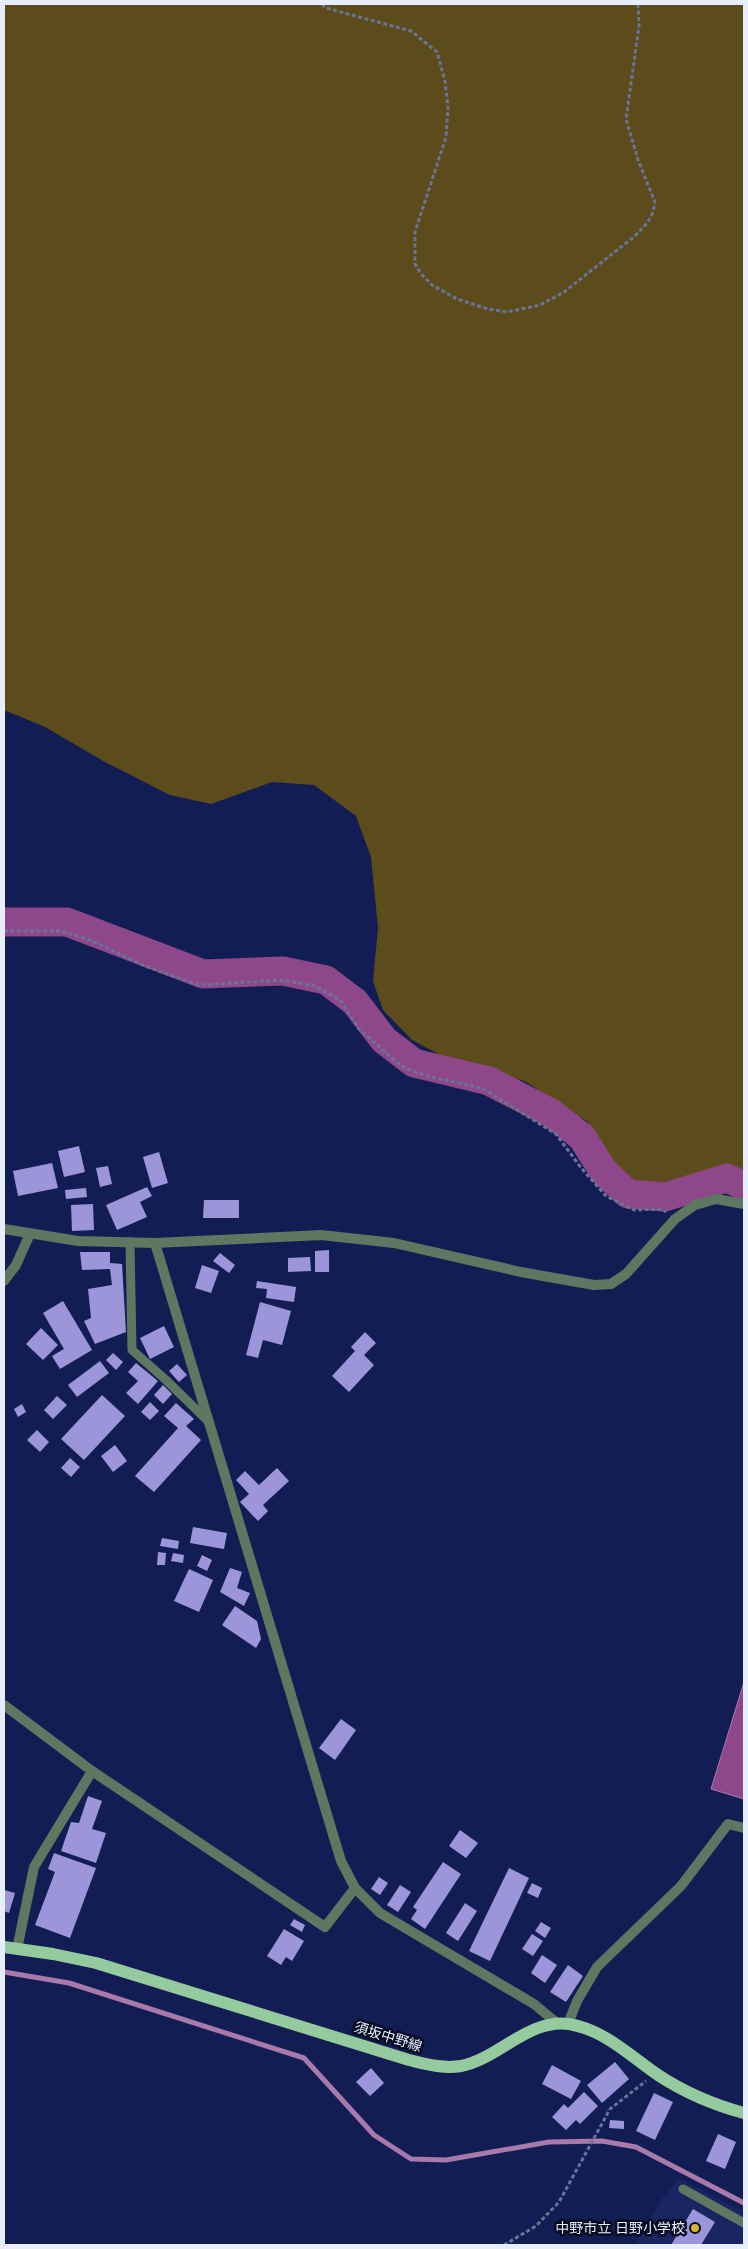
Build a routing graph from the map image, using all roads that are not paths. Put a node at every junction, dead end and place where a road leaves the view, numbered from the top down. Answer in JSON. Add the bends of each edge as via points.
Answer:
{"nodes":[{"id":1,"x":744,"y":1204,"type":"edge"},
{"id":2,"x":4,"y":1229,"type":"edge"},
{"id":3,"x":30,"y":1234,"type":"junction"},
{"id":4,"x":130,"y":1242,"type":"junction"},
{"id":5,"x":155,"y":1243,"type":"junction"},
{"id":6,"x":4,"y":1281,"type":"edge"},
{"id":7,"x":209,"y":1422,"type":"junction"},
{"id":8,"x":4,"y":1705,"type":"edge"},
{"id":9,"x":92,"y":1771,"type":"junction"},
{"id":10,"x":744,"y":1828,"type":"edge"},
{"id":11,"x":356,"y":1888,"type":"junction"},
{"id":12,"x":10,"y":1948,"type":"edge"},
{"id":13,"x":563,"y":2024,"type":"junction"},
{"id":14,"x":744,"y":2113,"type":"edge"},
{"id":15,"x":683,"y":2189,"type":"dead end"},
{"id":16,"x":744,"y":2223,"type":"edge"}],
"edges":[{"from":1,"to":5,"type":"street","via":[[716,1199],[695,1205],[675,1219],[626,1274],[611,1284],[594,1285],[521,1272],[394,1243],[322,1235]]},
{"from":2,"to":3,"type":"street"},
{"from":3,"to":4,"type":"street","via":[[78,1241]]},
{"from":3,"to":6,"type":"street"},
{"from":4,"to":5,"type":"street"},
{"from":4,"to":7,"type":"lane","via":[[132,1350]]},
{"from":5,"to":7,"type":"street"},
{"from":7,"to":11,"type":"street","via":[[341,1861]]},
{"from":8,"to":9,"type":"street"},
{"from":9,"to":11,"type":"street","via":[[325,1927]]},
{"from":9,"to":12,"type":"street","via":[[34,1867]]},
{"from":10,"to":13,"type":"street","via":[[728,1824],[681,1886],[596,1967]]},
{"from":11,"to":13,"type":"street","via":[[380,1913]]},
{"from":12,"to":13,"type":"main road","name":"須坂中野線","via":[[96,1963],[435,2066],[476,2062],[530,2032]]},
{"from":13,"to":14,"type":"main road","via":[[610,2040],[656,2073],[696,2096]]},
{"from":15,"to":16,"type":"lane"}]}
